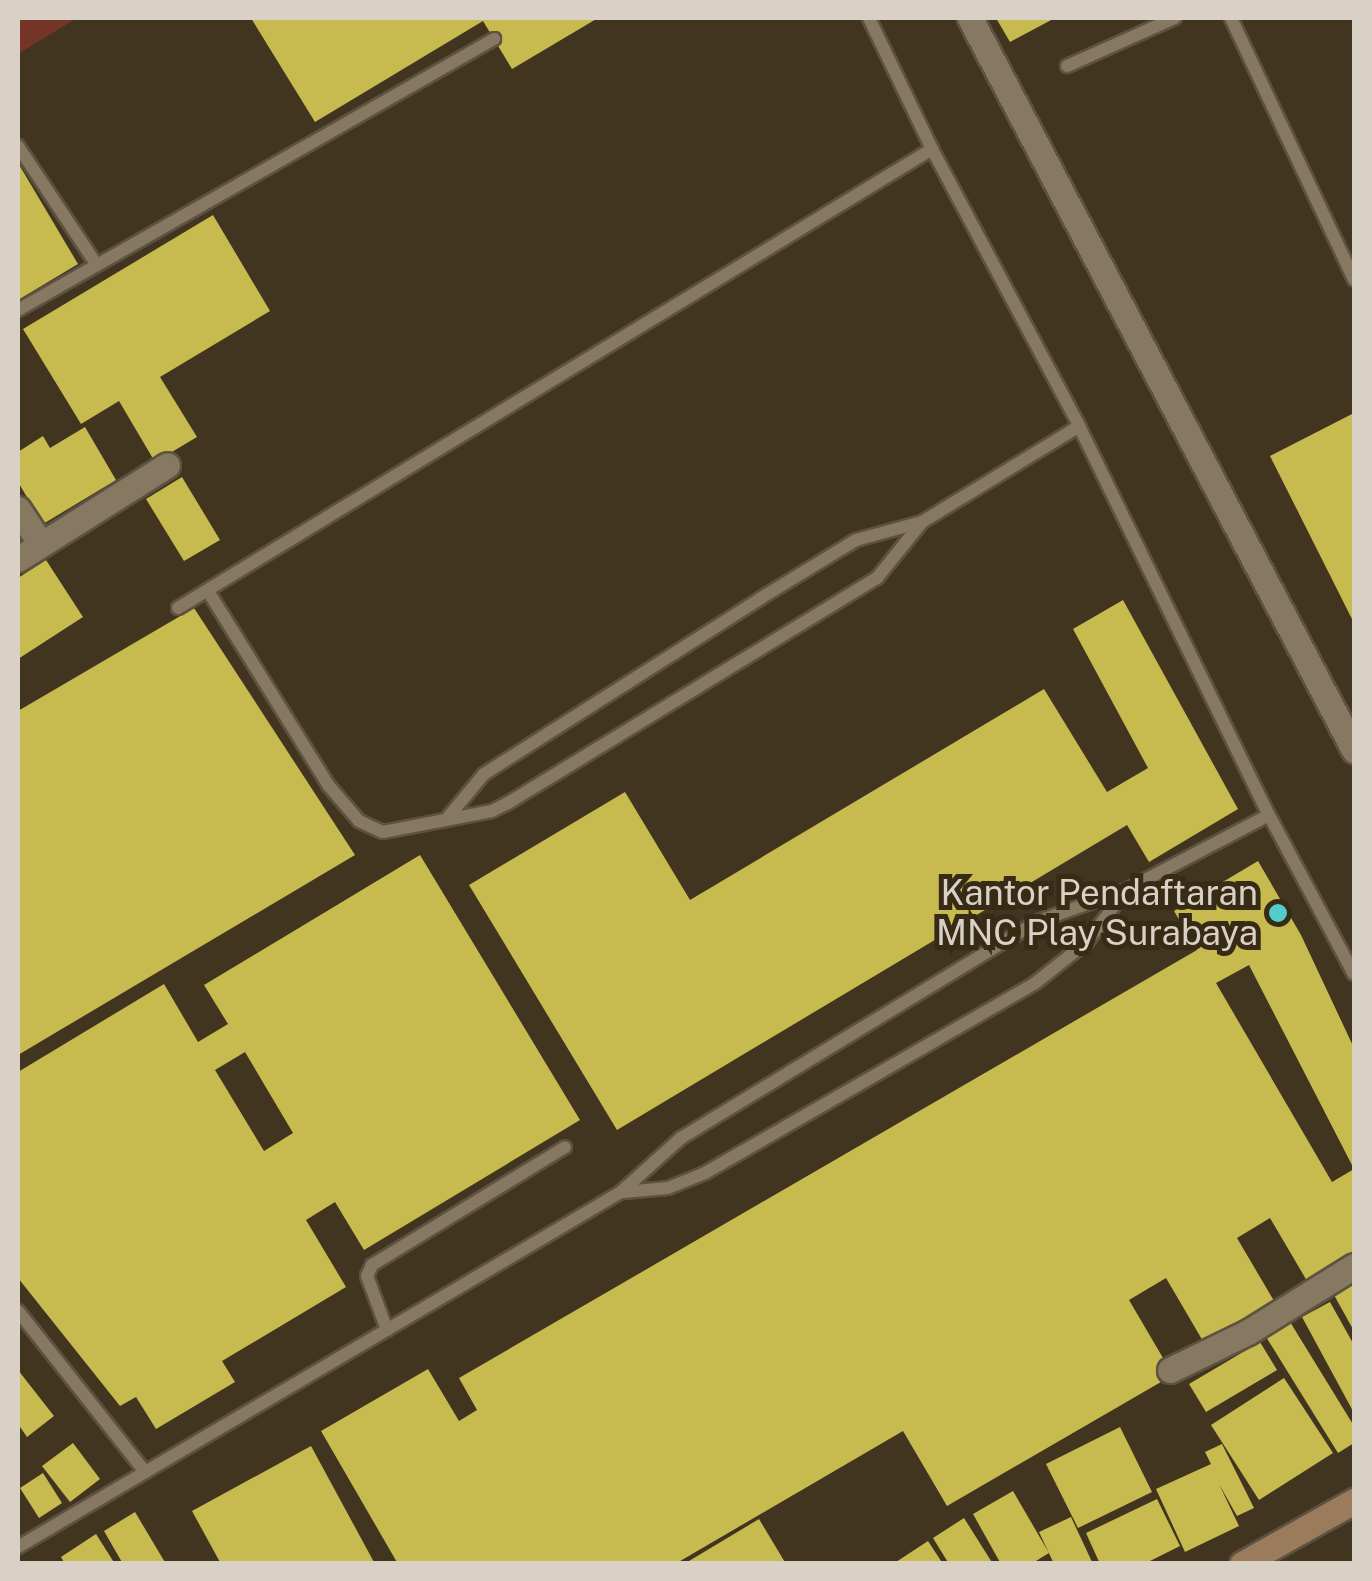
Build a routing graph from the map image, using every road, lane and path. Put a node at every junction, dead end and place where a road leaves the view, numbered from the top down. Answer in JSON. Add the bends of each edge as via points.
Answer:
{"nodes":[{"id":1,"x":870,"y":18,"type":"edge"},
{"id":2,"x":970,"y":18,"type":"edge"},
{"id":3,"x":1175,"y":18,"type":"edge"},
{"id":4,"x":1232,"y":18,"type":"edge"},
{"id":5,"x":494,"y":38,"type":"dead end"},
{"id":6,"x":1067,"y":66,"type":"dead end"},
{"id":7,"x":18,"y":146,"type":"edge"},
{"id":8,"x":932,"y":149,"type":"junction"},
{"id":9,"x":96,"y":264,"type":"junction"},
{"id":10,"x":1354,"y":278,"type":"edge"},
{"id":11,"x":18,"y":310,"type":"edge"},
{"id":12,"x":1080,"y":426,"type":"junction"},
{"id":13,"x":167,"y":466,"type":"dead end"},
{"id":14,"x":18,"y":509,"type":"edge"},
{"id":15,"x":922,"y":522,"type":"junction"},
{"id":16,"x":41,"y":544,"type":"junction"},
{"id":17,"x":18,"y":559,"type":"edge"},
{"id":18,"x":208,"y":591,"type":"junction"},
{"id":19,"x":178,"y":608,"type":"dead end"},
{"id":20,"x":1354,"y":750,"type":"edge"},
{"id":21,"x":1269,"y":815,"type":"junction"},
{"id":22,"x":449,"y":816,"type":"junction"},
{"id":23,"x":1126,"y":890,"type":"junction"},
{"id":24,"x":1354,"y":974,"type":"edge"},
{"id":25,"x":565,"y":1147,"type":"dead end"},
{"id":26,"x":622,"y":1192,"type":"junction"},
{"id":27,"x":1354,"y":1266,"type":"edge"},
{"id":28,"x":18,"y":1311,"type":"edge"},
{"id":29,"x":387,"y":1330,"type":"junction"},
{"id":30,"x":1170,"y":1370,"type":"dead end"},
{"id":31,"x":145,"y":1472,"type":"junction"},
{"id":32,"x":1354,"y":1502,"type":"edge"},
{"id":33,"x":18,"y":1548,"type":"edge"},
{"id":34,"x":1242,"y":1564,"type":"edge"}],
"edges":[{"from":1,"to":8,"type":"lane"},
{"from":2,"to":20,"type":"street"},
{"from":3,"to":6,"type":"lane"},
{"from":4,"to":10,"type":"lane"},
{"from":5,"to":9,"type":"lane"},
{"from":7,"to":9,"type":"lane"},
{"from":8,"to":12,"type":"lane"},
{"from":8,"to":18,"type":"lane"},
{"from":9,"to":11,"type":"lane"},
{"from":12,"to":15,"type":"lane"},
{"from":12,"to":21,"type":"lane"},
{"from":13,"to":16,"type":"street"},
{"from":14,"to":16,"type":"street"},
{"from":15,"to":22,"type":"lane","via":[[856,540],[762,598],[484,774]]},
{"from":15,"to":22,"type":"lane","via":[[877,578],[784,638],[508,803]]},
{"from":16,"to":17,"type":"street"},
{"from":18,"to":19,"type":"lane"},
{"from":18,"to":22,"type":"lane","via":[[329,786],[359,821],[383,832]]},
{"from":21,"to":23,"type":"lane"},
{"from":21,"to":24,"type":"lane"},
{"from":23,"to":26,"type":"lane","via":[[1036,922],[681,1138]]},
{"from":23,"to":26,"type":"lane","via":[[1087,942],[1034,984],[705,1174],[658,1190]]},
{"from":25,"to":29,"type":"lane","via":[[372,1265],[368,1276]]},
{"from":26,"to":29,"type":"lane"},
{"from":27,"to":30,"type":"street","via":[[1248,1332]]},
{"from":28,"to":31,"type":"lane"},
{"from":29,"to":31,"type":"lane"},
{"from":31,"to":33,"type":"lane"},
{"from":32,"to":34,"type":"main road"}]}
